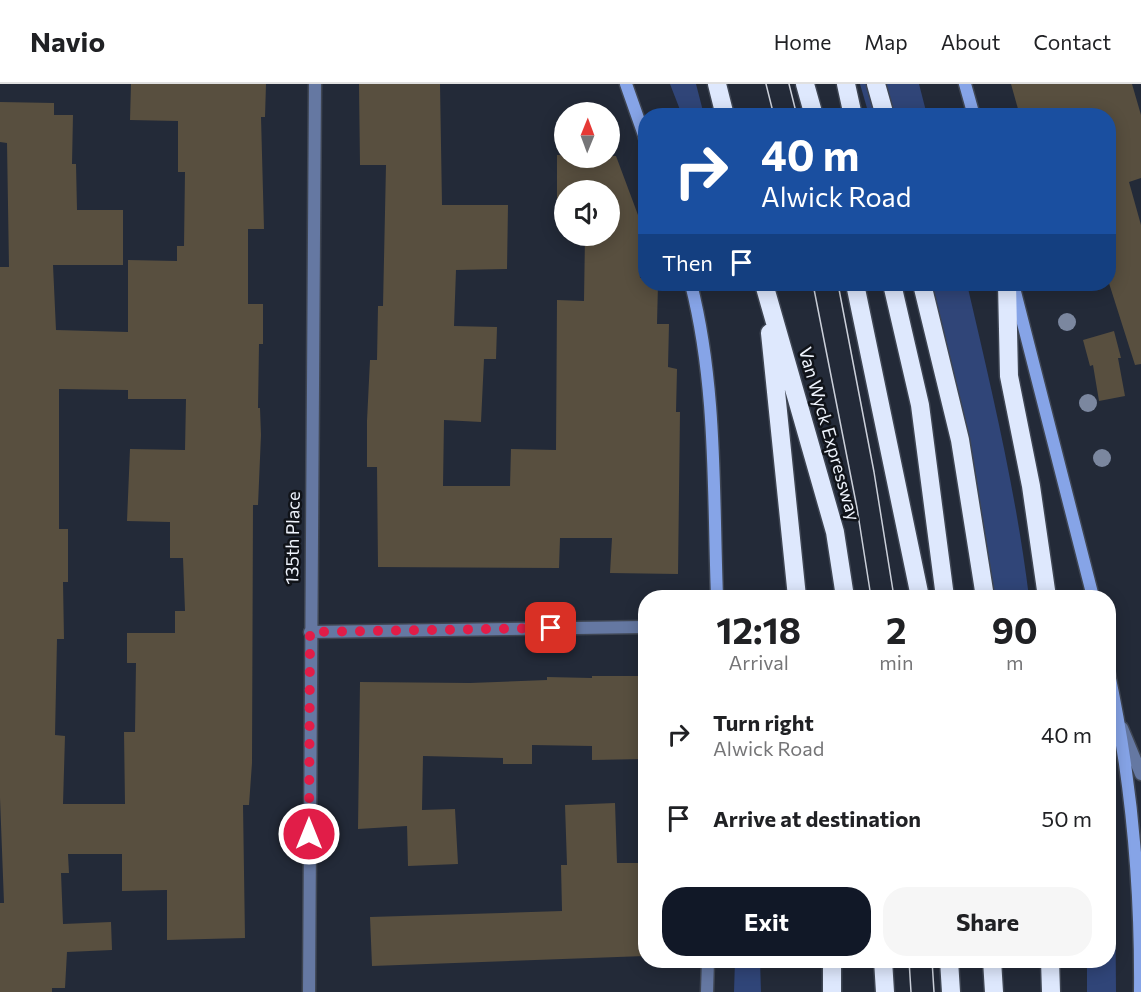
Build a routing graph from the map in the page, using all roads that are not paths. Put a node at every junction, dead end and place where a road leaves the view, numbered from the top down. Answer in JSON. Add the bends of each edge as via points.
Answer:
{"nodes":[{"id":1,"x":315,"y":84,"type":"edge"},
{"id":2,"x":626,"y":84,"type":"edge"},
{"id":3,"x":717,"y":84,"type":"edge"},
{"id":4,"x":805,"y":84,"type":"edge"},
{"id":5,"x":846,"y":84,"type":"edge"},
{"id":6,"x":876,"y":84,"type":"edge"},
{"id":7,"x":966,"y":84,"type":"edge"},
{"id":8,"x":723,"y":108,"type":"edge"},
{"id":9,"x":812,"y":108,"type":"edge"},
{"id":10,"x":851,"y":108,"type":"edge"},
{"id":11,"x":883,"y":108,"type":"edge"},
{"id":12,"x":972,"y":108,"type":"edge"},
{"id":13,"x":638,"y":118,"type":"edge"},
{"id":14,"x":693,"y":291,"type":"edge"},
{"id":15,"x":765,"y":291,"type":"edge"},
{"id":16,"x":766,"y":291,"type":"edge"},
{"id":17,"x":856,"y":291,"type":"edge"},
{"id":18,"x":894,"y":291,"type":"edge"},
{"id":19,"x":924,"y":291,"type":"edge"},
{"id":20,"x":1007,"y":291,"type":"edge"},
{"id":21,"x":1015,"y":291,"type":"edge"},
{"id":22,"x":717,"y":590,"type":"edge"},
{"id":23,"x":796,"y":590,"type":"edge"},
{"id":24,"x":844,"y":590,"type":"edge"},
{"id":25,"x":919,"y":590,"type":"edge"},
{"id":26,"x":944,"y":590,"type":"edge"},
{"id":27,"x":984,"y":590,"type":"edge"},
{"id":28,"x":1046,"y":590,"type":"edge"},
{"id":29,"x":1091,"y":590,"type":"edge"},
{"id":30,"x":638,"y":627,"type":"edge"},
{"id":31,"x":310,"y":632,"type":"junction"},
{"id":32,"x":1116,"y":706,"type":"edge"},
{"id":33,"x":1120,"y":724,"type":"junction"},
{"id":34,"x":1141,"y":774,"type":"edge"},
{"id":35,"x":708,"y":968,"type":"edge"},
{"id":36,"x":832,"y":968,"type":"edge"},
{"id":37,"x":884,"y":968,"type":"edge"},
{"id":38,"x":950,"y":968,"type":"edge"},
{"id":39,"x":992,"y":968,"type":"edge"},
{"id":40,"x":1050,"y":968,"type":"edge"},
{"id":41,"x":309,"y":992,"type":"edge"},
{"id":42,"x":707,"y":992,"type":"edge"},
{"id":43,"x":832,"y":992,"type":"edge"},
{"id":44,"x":885,"y":992,"type":"edge"},
{"id":45,"x":951,"y":992,"type":"edge"},
{"id":46,"x":994,"y":992,"type":"edge"},
{"id":47,"x":1051,"y":992,"type":"edge"},
{"id":48,"x":1140,"y":992,"type":"edge"}],
"edges":[{"from":1,"to":31,"type":"street","name":"135th Place"},
{"from":2,"to":13,"type":"main road"},
{"from":3,"to":8,"type":"highway"},
{"from":4,"to":9,"type":"highway"},
{"from":5,"to":10,"type":"highway"},
{"from":6,"to":11,"type":"highway"},
{"from":7,"to":12,"type":"main road"},
{"from":14,"to":22,"type":"main road","via":[[709,381]]},
{"from":15,"to":23,"type":"highway"},
{"from":16,"to":24,"type":"highway","name":"Van Wyck Expressway","via":[[835,532]]},
{"from":17,"to":25,"type":"highway"},
{"from":18,"to":26,"type":"highway","via":[[920,405]]},
{"from":19,"to":27,"type":"highway","via":[[960,440]]},
{"from":20,"to":28,"type":"highway","via":[[1009,376]]},
{"from":21,"to":29,"type":"main road"},
{"from":30,"to":31,"type":"street"},
{"from":31,"to":41,"type":"street","name":"135th Place"},
{"from":32,"to":33,"type":"main road"},
{"from":33,"to":34,"type":"street"},
{"from":33,"to":48,"type":"main road","via":[[1135,839]]},
{"from":35,"to":42,"type":"street"},
{"from":36,"to":43,"type":"highway"},
{"from":37,"to":44,"type":"highway"},
{"from":38,"to":45,"type":"highway"},
{"from":39,"to":46,"type":"highway"},
{"from":40,"to":47,"type":"highway"}]}
